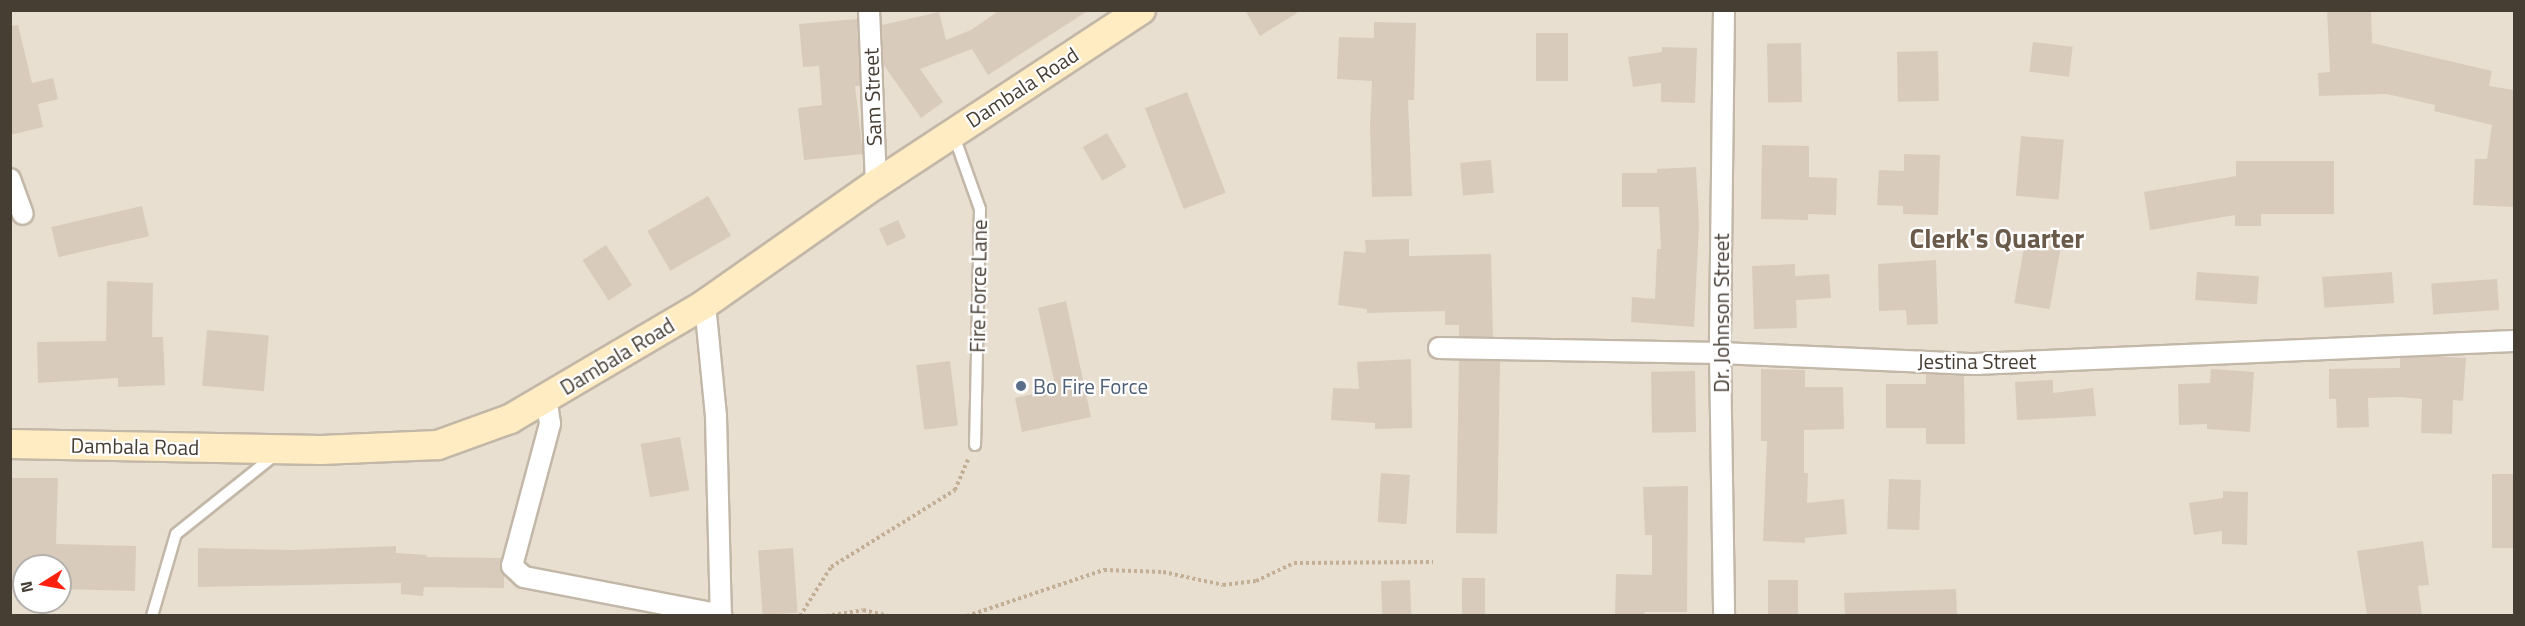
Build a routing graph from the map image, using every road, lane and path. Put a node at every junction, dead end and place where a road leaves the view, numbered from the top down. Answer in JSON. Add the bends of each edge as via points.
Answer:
{"nodes":[{"id":1,"x":868,"y":10,"type":"edge"},
{"id":2,"x":1141,"y":10,"type":"edge"},
{"id":3,"x":1724,"y":10,"type":"edge"},
{"id":4,"x":953,"y":133,"type":"junction"},
{"id":5,"x":10,"y":179,"type":"edge"},
{"id":6,"x":876,"y":184,"type":"junction"},
{"id":7,"x":23,"y":214,"type":"dead end"},
{"id":8,"x":705,"y":304,"type":"junction"},
{"id":9,"x":2514,"y":340,"type":"edge"},
{"id":10,"x":1438,"y":348,"type":"dead end"},
{"id":11,"x":1720,"y":353,"type":"junction"},
{"id":12,"x":546,"y":398,"type":"junction"},
{"id":13,"x":10,"y":444,"type":"edge"},
{"id":14,"x":975,"y":445,"type":"joint"},
{"id":15,"x":282,"y":449,"type":"junction"},
{"id":16,"x":1433,"y":562,"type":"dead end"},
{"id":17,"x":152,"y":615,"type":"edge"},
{"id":18,"x":721,"y":615,"type":"edge"},
{"id":19,"x":800,"y":615,"type":"edge"},
{"id":20,"x":826,"y":615,"type":"edge"},
{"id":21,"x":888,"y":615,"type":"edge"},
{"id":22,"x":967,"y":615,"type":"edge"},
{"id":23,"x":1724,"y":615,"type":"edge"}],
"edges":[{"from":1,"to":6,"type":"street","name":"Sam Street"},
{"from":2,"to":4,"type":"street","name":"Dambala Road"},
{"from":3,"to":11,"type":"street","name":"Dr. Johnson Street"},
{"from":4,"to":6,"type":"street","name":"Dambala Road"},
{"from":4,"to":14,"type":"lane","name":"Fire Force Lane","via":[[980,209]]},
{"from":5,"to":7,"type":"street"},
{"from":6,"to":8,"type":"street","name":"Dambala Road"},
{"from":8,"to":12,"type":"street","name":"Dambala Road"},
{"from":8,"to":18,"type":"street","via":[[716,417]]},
{"from":9,"to":11,"type":"street","name":"Jestina Street","via":[[1975,364]]},
{"from":10,"to":11,"type":"street","name":"Jestina Street"},
{"from":11,"to":23,"type":"street","name":"Dr. Johnson Street"},
{"from":12,"to":15,"type":"street","name":"Dambala Road","via":[[510,419],[438,445]]},
{"from":12,"to":18,"type":"street","via":[[550,424],[512,566],[524,577]]},
{"from":13,"to":15,"type":"street","name":"Dambala Road"},
{"from":14,"to":19,"type":"path","via":[[955,490],[831,567]]},
{"from":15,"to":17,"type":"lane","via":[[176,534]]},
{"from":16,"to":22,"type":"path","via":[[1294,563],[1256,581],[1223,585],[1163,572],[1104,570]]},
{"from":20,"to":21,"type":"path","via":[[863,610]]}]}
